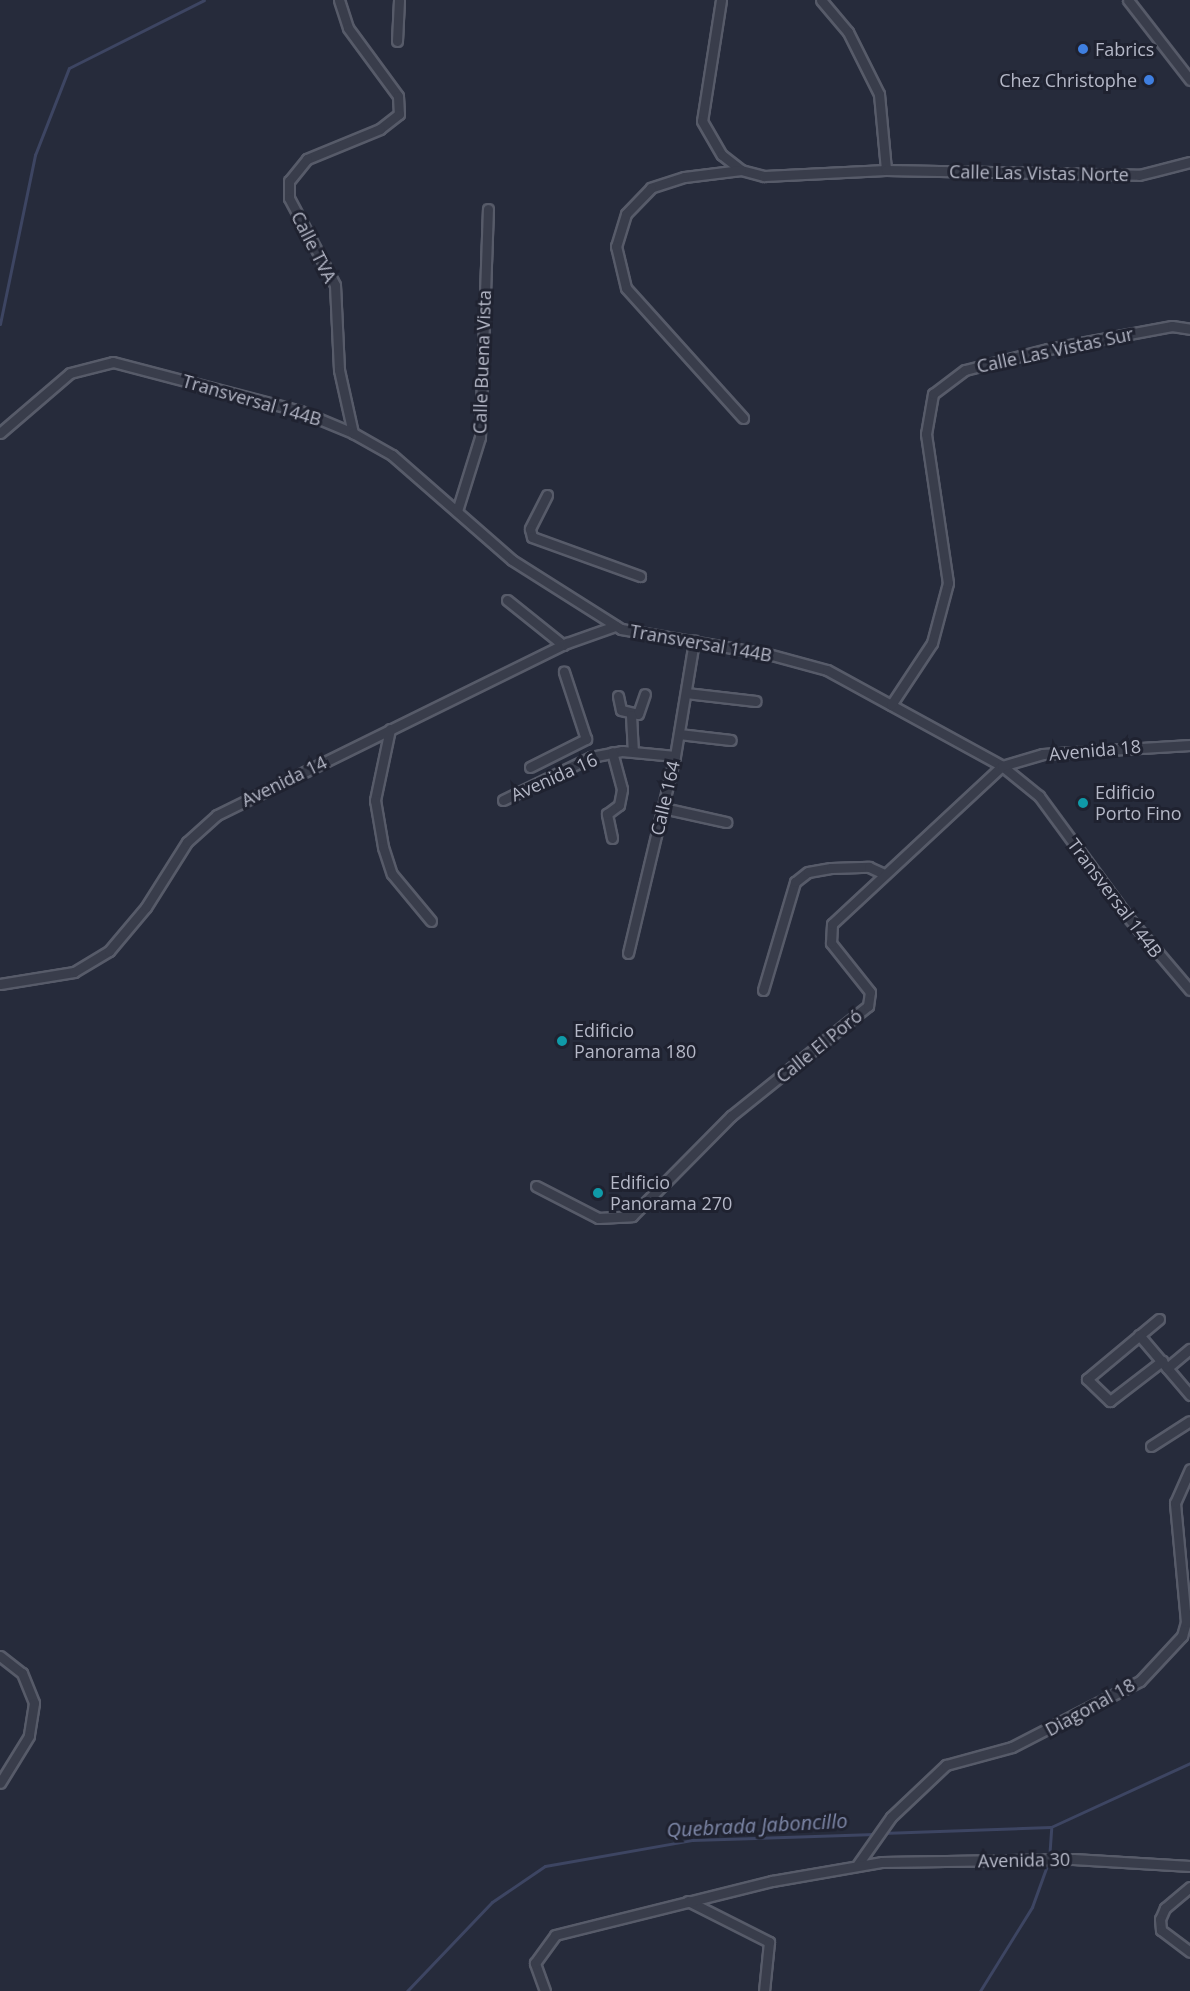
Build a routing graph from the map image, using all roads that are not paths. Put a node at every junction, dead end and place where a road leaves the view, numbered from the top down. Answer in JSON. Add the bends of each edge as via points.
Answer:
{"nodes":[{"id":1,"x":339,"y":0,"type":"edge"},
{"id":2,"x":399,"y":0,"type":"edge"},
{"id":3,"x":721,"y":0,"type":"edge"},
{"id":4,"x":821,"y":0,"type":"edge"},
{"id":5,"x":1128,"y":0,"type":"edge"},
{"id":6,"x":397,"y":41,"type":"dead end"},
{"id":7,"x":1190,"y":80,"type":"edge"},
{"id":8,"x":1190,"y":162,"type":"edge"},
{"id":9,"x":741,"y":170,"type":"junction"},
{"id":10,"x":886,"y":170,"type":"junction"},
{"id":11,"x":488,"y":209,"type":"dead end"},
{"id":12,"x":1190,"y":329,"type":"edge"},
{"id":13,"x":743,"y":418,"type":"dead end"},
{"id":14,"x":0,"y":433,"type":"edge"},
{"id":15,"x":353,"y":433,"type":"junction"},
{"id":16,"x":547,"y":495,"type":"dead end"},
{"id":17,"x":457,"y":511,"type":"junction"},
{"id":18,"x":640,"y":576,"type":"dead end"},
{"id":19,"x":507,"y":600,"type":"dead end"},
{"id":20,"x":615,"y":626,"type":"junction"},
{"id":21,"x":694,"y":641,"type":"junction"},
{"id":22,"x":563,"y":645,"type":"junction"},
{"id":23,"x":564,"y":672,"type":"dead end"},
{"id":24,"x":686,"y":693,"type":"junction"},
{"id":25,"x":645,"y":694,"type":"dead end"},
{"id":26,"x":618,"y":696,"type":"dead end"},
{"id":27,"x":756,"y":701,"type":"dead end"},
{"id":28,"x":891,"y":705,"type":"junction"},
{"id":29,"x":631,"y":715,"type":"junction"},
{"id":30,"x":390,"y":729,"type":"junction"},
{"id":31,"x":679,"y":734,"type":"junction"},
{"id":32,"x":732,"y":740,"type":"dead end"},
{"id":33,"x":1190,"y":745,"type":"edge"},
{"id":34,"x":633,"y":751,"type":"junction"},
{"id":35,"x":612,"y":753,"type":"junction"},
{"id":36,"x":675,"y":756,"type":"junction"},
{"id":37,"x":1002,"y":766,"type":"junction"},
{"id":38,"x":544,"y":778,"type":"junction"},
{"id":39,"x":503,"y":800,"type":"dead end"},
{"id":40,"x":663,"y":808,"type":"junction"},
{"id":41,"x":726,"y":822,"type":"dead end"},
{"id":42,"x":612,"y":838,"type":"dead end"},
{"id":43,"x":884,"y":874,"type":"junction"},
{"id":44,"x":1100,"y":878,"type":"junction"},
{"id":45,"x":1094,"y":887,"type":"dead end"},
{"id":46,"x":431,"y":921,"type":"dead end"},
{"id":47,"x":628,"y":953,"type":"dead end"},
{"id":48,"x":0,"y":984,"type":"edge"},
{"id":49,"x":763,"y":990,"type":"dead end"},
{"id":50,"x":1190,"y":990,"type":"edge"},
{"id":51,"x":536,"y":1186,"type":"dead end"},
{"id":52,"x":1159,"y":1319,"type":"dead end"},
{"id":53,"x":1139,"y":1335,"type":"junction"},
{"id":54,"x":1190,"y":1349,"type":"edge"},
{"id":55,"x":1165,"y":1365,"type":"junction"},
{"id":56,"x":1190,"y":1395,"type":"edge"},
{"id":57,"x":1190,"y":1421,"type":"edge"},
{"id":58,"x":1151,"y":1446,"type":"dead end"},
{"id":59,"x":1190,"y":1469,"type":"edge"},
{"id":60,"x":0,"y":1656,"type":"edge"},
{"id":61,"x":0,"y":1783,"type":"edge"},
{"id":62,"x":858,"y":1864,"type":"junction"},
{"id":63,"x":1190,"y":1866,"type":"edge"},
{"id":64,"x":1190,"y":1887,"type":"edge"},
{"id":65,"x":688,"y":1901,"type":"junction"},
{"id":66,"x":1190,"y":1952,"type":"edge"},
{"id":67,"x":545,"y":1991,"type":"edge"},
{"id":68,"x":764,"y":1991,"type":"edge"}],
"edges":[{"from":1,"to":15,"type":"street","name":"Calle TVA","via":[[348,28],[398,96],[399,114],[380,129],[307,159],[289,181],[289,198],[335,285],[339,370]]},
{"from":2,"to":6,"type":"street"},
{"from":3,"to":9,"type":"street","via":[[702,121],[712,144]]},
{"from":4,"to":10,"type":"street","via":[[848,32],[879,94]]},
{"from":5,"to":7,"type":"street"},
{"from":8,"to":10,"type":"street","name":"Calle Las Vistas Norte","via":[[1139,175]]},
{"from":9,"to":10,"type":"street","name":"Calle Las Vistas Norte","via":[[796,177]]},
{"from":9,"to":13,"type":"street","name":"Calle Las Vistas Norte","via":[[684,177],[651,188],[626,214],[616,246],[626,288]]},
{"from":11,"to":17,"type":"street","name":"Calle Buena Vista","via":[[480,436]]},
{"from":12,"to":28,"type":"street","name":"Calle Las Vistas Sur","via":[[1172,326],[1048,349],[964,370],[933,394],[926,434],[948,583],[932,643]]},
{"from":14,"to":15,"type":"street","name":"Transversal 144B","via":[[70,373],[113,362],[300,411]]},
{"from":15,"to":17,"type":"street","name":"Transversal 144B","via":[[392,455]]},
{"from":16,"to":18,"type":"street","via":[[530,529],[532,537]]},
{"from":17,"to":20,"type":"street","name":"Transversal 144B","via":[[512,560]]},
{"from":19,"to":22,"type":"street"},
{"from":20,"to":21,"type":"street","name":"Transversal 144B","via":[[634,636]]},
{"from":20,"to":22,"type":"street","name":"Avenida 14"},
{"from":21,"to":24,"type":"street","name":"Calle 164"},
{"from":21,"to":28,"type":"street","name":"Transversal 144B","via":[[827,670]]},
{"from":22,"to":30,"type":"street","name":"Avenida 14"},
{"from":23,"to":38,"type":"street","via":[[586,739],[534,766]]},
{"from":24,"to":27,"type":"street"},
{"from":24,"to":31,"type":"street","name":"Calle 164"},
{"from":25,"to":29,"type":"street","via":[[642,711]]},
{"from":26,"to":29,"type":"street","via":[[621,710]]},
{"from":28,"to":37,"type":"street","name":"Transversal 144B"},
{"from":29,"to":34,"type":"street"},
{"from":30,"to":46,"type":"street","via":[[375,800],[383,846],[392,874]]},
{"from":30,"to":48,"type":"street","name":"Avenida 14","via":[[217,815],[187,842],[146,908],[93,963],[46,980]]},
{"from":31,"to":32,"type":"street"},
{"from":31,"to":36,"type":"street","name":"Calle 164"},
{"from":33,"to":37,"type":"street","name":"Avenida 18","via":[[1043,754]]},
{"from":34,"to":35,"type":"street","name":"Avenida 16"},
{"from":34,"to":36,"type":"street","name":"Avenida 16"},
{"from":35,"to":38,"type":"street","name":"Avenida 16"},
{"from":35,"to":42,"type":"street","via":[[622,780],[622,798],[607,814]]},
{"from":36,"to":40,"type":"street","name":"Calle 164"},
{"from":37,"to":43,"type":"street","name":"Calle El Poró"},
{"from":37,"to":44,"type":"street","name":"Transversal 144B","via":[[1039,796]]},
{"from":38,"to":39,"type":"street","name":"Avenida 16"},
{"from":40,"to":41,"type":"street"},
{"from":40,"to":47,"type":"street","name":"Calle 164"},
{"from":43,"to":49,"type":"street","via":[[869,867],[831,868],[808,872],[795,882]]},
{"from":43,"to":51,"type":"street","name":"Calle El Poró","via":[[830,930],[831,943],[870,992],[868,1006],[731,1116],[632,1216],[598,1218]]},
{"from":44,"to":45,"type":"street"},
{"from":44,"to":50,"type":"street","name":"Transversal 144B"},
{"from":52,"to":53,"type":"street"},
{"from":53,"to":55,"type":"street"},
{"from":53,"to":55,"type":"street","via":[[1087,1375],[1106,1401]]},
{"from":54,"to":55,"type":"street"},
{"from":55,"to":56,"type":"street"},
{"from":57,"to":58,"type":"street"},
{"from":59,"to":62,"type":"street","name":"Diagonal 18","via":[[1175,1503],[1186,1622],[1182,1636],[1140,1681],[1012,1747],[946,1765],[883,1825]]},
{"from":60,"to":61,"type":"street","via":[[22,1673],[34,1703],[28,1736]]},
{"from":62,"to":63,"type":"street","name":"Avenida 30","via":[[1073,1859]]},
{"from":62,"to":65,"type":"street","name":"Avenida 30"},
{"from":64,"to":66,"type":"street","via":[[1165,1908],[1161,1930]]},
{"from":65,"to":67,"type":"street","name":"Avenida 30","via":[[555,1935],[536,1963]]},
{"from":65,"to":68,"type":"street","via":[[769,1942]]}]}
